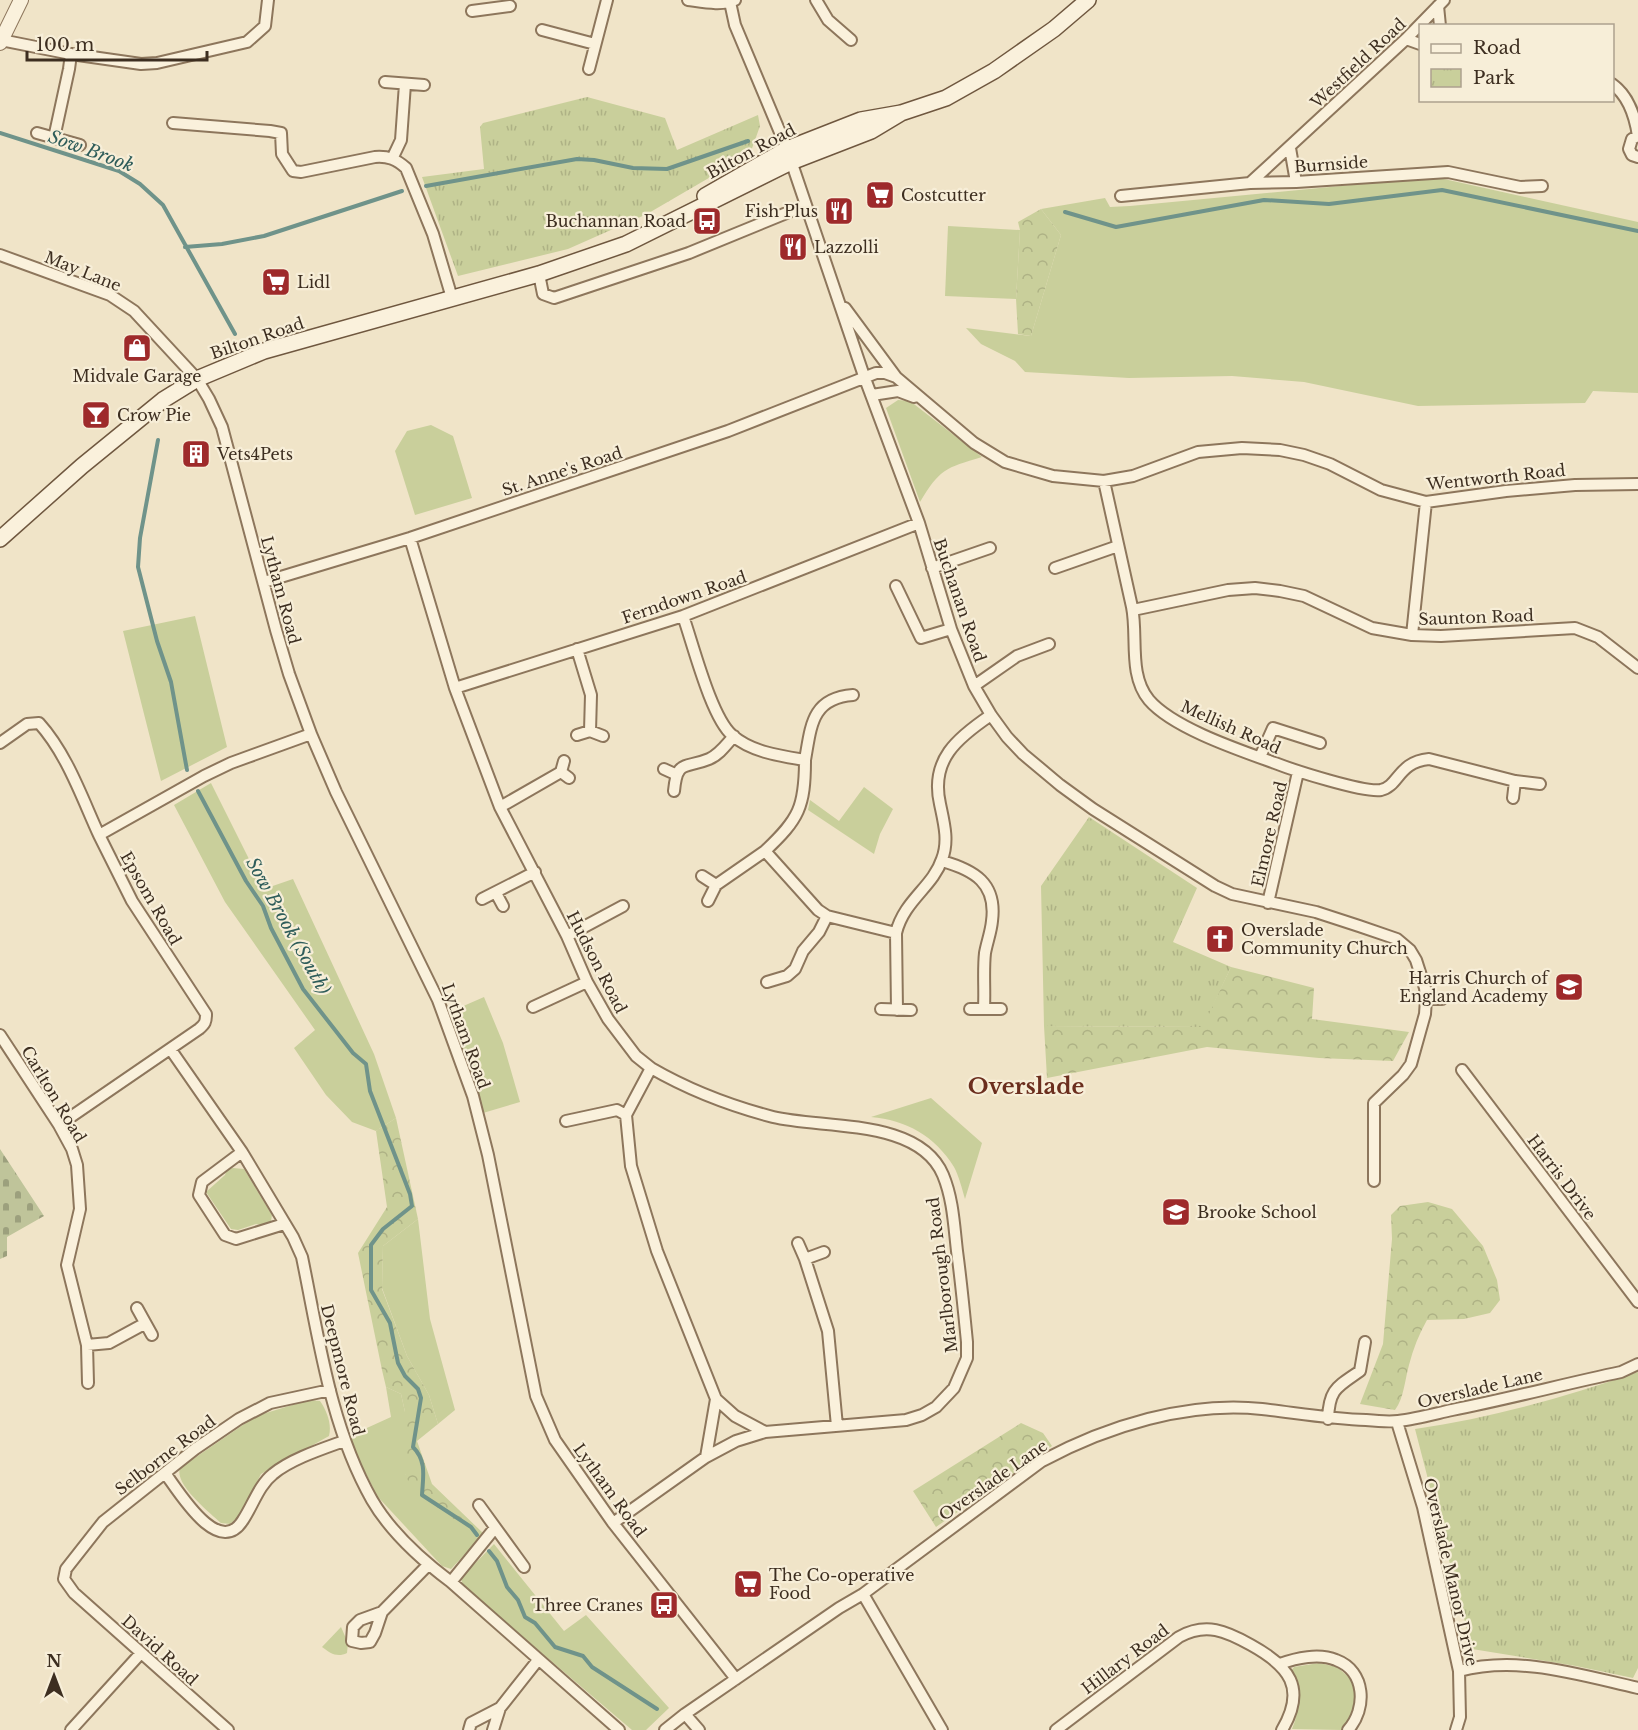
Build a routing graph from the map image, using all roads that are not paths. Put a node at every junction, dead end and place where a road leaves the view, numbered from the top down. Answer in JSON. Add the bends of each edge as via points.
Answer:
{"nodes":[{"id":1,"x":21,"y":0,"type":"edge"},
{"id":2,"x":268,"y":0,"type":"edge"},
{"id":3,"x":607,"y":0,"type":"edge"},
{"id":4,"x":688,"y":0,"type":"edge"},
{"id":5,"x":816,"y":0,"type":"edge"},
{"id":6,"x":1088,"y":0,"type":"edge"},
{"id":7,"x":733,"y":1,"type":"edge"},
{"id":8,"x":1441,"y":3,"type":"edge"},
{"id":9,"x":490,"y":4,"type":"edge"},
{"id":10,"x":510,"y":6,"type":"dead end"},
{"id":11,"x":472,"y":11,"type":"dead end"},
{"id":12,"x":1421,"y":24,"type":"edge"},
{"id":13,"x":1440,"y":24,"type":"edge"},
{"id":14,"x":1419,"y":26,"type":"edge"},
{"id":15,"x":542,"y":30,"type":"dead end"},
{"id":16,"x":1406,"y":39,"type":"junction"},
{"id":17,"x":851,"y":40,"type":"dead end"},
{"id":18,"x":1,"y":42,"type":"edge"},
{"id":19,"x":595,"y":44,"type":"junction"},
{"id":20,"x":1419,"y":44,"type":"edge"},
{"id":21,"x":71,"y":54,"type":"junction"},
{"id":22,"x":589,"y":69,"type":"dead end"},
{"id":23,"x":386,"y":82,"type":"dead end"},
{"id":24,"x":405,"y":84,"type":"junction"},
{"id":25,"x":424,"y":85,"type":"dead end"},
{"id":26,"x":1614,"y":86,"type":"edge"},
{"id":27,"x":901,"y":113,"type":"junction"},
{"id":28,"x":173,"y":123,"type":"dead end"},
{"id":29,"x":37,"y":133,"type":"dead end"},
{"id":30,"x":54,"y":138,"type":"junction"},
{"id":31,"x":80,"y":145,"type":"dead end"},
{"id":32,"x":1290,"y":148,"type":"junction"},
{"id":33,"x":789,"y":156,"type":"junction"},
{"id":34,"x":1638,"y":157,"type":"edge"},
{"id":35,"x":392,"y":159,"type":"junction"},
{"id":36,"x":1296,"y":182,"type":"junction"},
{"id":37,"x":1250,"y":183,"type":"junction"},
{"id":38,"x":1542,"y":186,"type":"dead end"},
{"id":39,"x":1121,"y":196,"type":"dead end"},
{"id":40,"x":806,"y":206,"type":"junction"},
{"id":41,"x":0,"y":255,"type":"edge"},
{"id":42,"x":539,"y":274,"type":"junction"},
{"id":43,"x":452,"y":298,"type":"junction"},
{"id":44,"x":839,"y":300,"type":"junction"},
{"id":45,"x":864,"y":376,"type":"junction"},
{"id":46,"x":896,"y":377,"type":"junction"},
{"id":47,"x":197,"y":379,"type":"junction"},
{"id":48,"x":872,"y":395,"type":"junction"},
{"id":49,"x":920,"y":399,"type":"junction"},
{"id":50,"x":1104,"y":482,"type":"junction"},
{"id":51,"x":1638,"y":484,"type":"edge"},
{"id":52,"x":1426,"y":502,"type":"junction"},
{"id":53,"x":919,"y":523,"type":"junction"},
{"id":54,"x":410,"y":538,"type":"junction"},
{"id":55,"x":0,"y":539,"type":"edge"},
{"id":56,"x":1118,"y":546,"type":"junction"},
{"id":57,"x":990,"y":548,"type":"dead end"},
{"id":58,"x":932,"y":568,"type":"junction"},
{"id":59,"x":1055,"y":568,"type":"dead end"},
{"id":60,"x":264,"y":582,"type":"junction"},
{"id":61,"x":896,"y":586,"type":"dead end"},
{"id":62,"x":1132,"y":610,"type":"junction"},
{"id":63,"x":683,"y":616,"type":"junction"},
{"id":64,"x":951,"y":629,"type":"junction"},
{"id":65,"x":1412,"y":635,"type":"junction"},
{"id":66,"x":1049,"y":644,"type":"dead end"},
{"id":67,"x":577,"y":649,"type":"junction"},
{"id":68,"x":1638,"y":668,"type":"edge"},
{"id":69,"x":834,"y":684,"type":"dead end"},
{"id":70,"x":975,"y":686,"type":"junction"},
{"id":71,"x":455,"y":688,"type":"junction"},
{"id":72,"x":853,"y":695,"type":"dead end"},
{"id":73,"x":837,"y":696,"type":"junction"},
{"id":74,"x":991,"y":715,"type":"junction"},
{"id":75,"x":590,"y":732,"type":"junction"},
{"id":76,"x":311,"y":735,"type":"junction"},
{"id":77,"x":577,"y":735,"type":"dead end"},
{"id":78,"x":603,"y":736,"type":"dead end"},
{"id":79,"x":734,"y":736,"type":"junction"},
{"id":80,"x":0,"y":743,"type":"edge"},
{"id":81,"x":1320,"y":743,"type":"dead end"},
{"id":82,"x":1260,"y":758,"type":"junction"},
{"id":83,"x":805,"y":760,"type":"junction"},
{"id":84,"x":664,"y":769,"type":"dead end"},
{"id":85,"x":564,"y":771,"type":"dead end"},
{"id":86,"x":1298,"y":772,"type":"junction"},
{"id":87,"x":675,"y":774,"type":"junction"},
{"id":88,"x":1515,"y":781,"type":"junction"},
{"id":89,"x":1540,"y":784,"type":"dead end"},
{"id":90,"x":674,"y":790,"type":"dead end"},
{"id":91,"x":1513,"y":798,"type":"dead end"},
{"id":92,"x":500,"y":807,"type":"junction"},
{"id":93,"x":99,"y":836,"type":"junction"},
{"id":94,"x":765,"y":851,"type":"junction"},
{"id":95,"x":942,"y":861,"type":"junction"},
{"id":96,"x":535,"y":872,"type":"junction"},
{"id":97,"x":702,"y":876,"type":"dead end"},
{"id":98,"x":716,"y":885,"type":"junction"},
{"id":99,"x":496,"y":893,"type":"junction"},
{"id":100,"x":482,"y":899,"type":"dead end"},
{"id":101,"x":708,"y":900,"type":"dead end"},
{"id":102,"x":1268,"y":903,"type":"junction"},
{"id":103,"x":503,"y":906,"type":"dead end"},
{"id":104,"x":623,"y":906,"type":"dead end"},
{"id":105,"x":827,"y":916,"type":"junction"},
{"id":106,"x":896,"y":933,"type":"junction"},
{"id":107,"x":567,"y":936,"type":"junction"},
{"id":108,"x":587,"y":982,"type":"junction"},
{"id":109,"x":767,"y":982,"type":"dead end"},
{"id":110,"x":1426,"y":999,"type":"junction"},
{"id":111,"x":1442,"y":999,"type":"dead end"},
{"id":112,"x":533,"y":1007,"type":"dead end"},
{"id":113,"x":984,"y":1008,"type":"junction"},
{"id":114,"x":970,"y":1009,"type":"dead end"},
{"id":115,"x":1001,"y":1009,"type":"dead end"},
{"id":116,"x":881,"y":1010,"type":"dead end"},
{"id":117,"x":897,"y":1010,"type":"junction"},
{"id":118,"x":911,"y":1010,"type":"dead end"},
{"id":119,"x":0,"y":1035,"type":"edge"},
{"id":120,"x":171,"y":1050,"type":"junction"},
{"id":121,"x":651,"y":1068,"type":"junction"},
{"id":122,"x":1462,"y":1070,"type":"dead end"},
{"id":123,"x":626,"y":1115,"type":"junction"},
{"id":124,"x":566,"y":1121,"type":"dead end"},
{"id":125,"x":58,"y":1125,"type":"junction"},
{"id":126,"x":242,"y":1152,"type":"junction"},
{"id":127,"x":1374,"y":1180,"type":"dead end"},
{"id":128,"x":284,"y":1224,"type":"junction"},
{"id":129,"x":798,"y":1243,"type":"dead end"},
{"id":130,"x":824,"y":1252,"type":"dead end"},
{"id":131,"x":805,"y":1258,"type":"junction"},
{"id":132,"x":1638,"y":1302,"type":"edge"},
{"id":133,"x":137,"y":1308,"type":"dead end"},
{"id":134,"x":144,"y":1324,"type":"junction"},
{"id":135,"x":152,"y":1335,"type":"dead end"},
{"id":136,"x":1365,"y":1342,"type":"dead end"},
{"id":137,"x":87,"y":1345,"type":"junction"},
{"id":138,"x":1638,"y":1364,"type":"edge"},
{"id":139,"x":88,"y":1383,"type":"dead end"},
{"id":140,"x":330,"y":1390,"type":"junction"},
{"id":141,"x":716,"y":1399,"type":"junction"},
{"id":142,"x":1328,"y":1419,"type":"junction"},
{"id":143,"x":1397,"y":1422,"type":"junction"},
{"id":144,"x":837,"y":1426,"type":"junction"},
{"id":145,"x":765,"y":1432,"type":"junction"},
{"id":146,"x":344,"y":1441,"type":"junction"},
{"id":147,"x":706,"y":1457,"type":"junction"},
{"id":148,"x":165,"y":1473,"type":"junction"},
{"id":149,"x":479,"y":1505,"type":"dead end"},
{"id":150,"x":614,"y":1523,"type":"junction"},
{"id":151,"x":494,"y":1529,"type":"junction"},
{"id":152,"x":428,"y":1565,"type":"junction"},
{"id":153,"x":524,"y":1568,"type":"dead end"},
{"id":154,"x":451,"y":1582,"type":"junction"},
{"id":155,"x":74,"y":1593,"type":"joint"},
{"id":156,"x":863,"y":1594,"type":"junction"},
{"id":157,"x":382,"y":1612,"type":"dead end"},
{"id":158,"x":141,"y":1653,"type":"junction"},
{"id":159,"x":538,"y":1660,"type":"junction"},
{"id":160,"x":1280,"y":1664,"type":"junction"},
{"id":161,"x":1459,"y":1671,"type":"junction"},
{"id":162,"x":736,"y":1679,"type":"junction"},
{"id":163,"x":1638,"y":1688,"type":"edge"},
{"id":164,"x":500,"y":1708,"type":"junction"},
{"id":165,"x":685,"y":1714,"type":"junction"},
{"id":166,"x":71,"y":1730,"type":"edge"},
{"id":167,"x":228,"y":1730,"type":"edge"},
{"id":168,"x":469,"y":1730,"type":"edge"},
{"id":169,"x":493,"y":1730,"type":"edge"},
{"id":170,"x":620,"y":1730,"type":"edge"},
{"id":171,"x":665,"y":1730,"type":"edge"},
{"id":172,"x":699,"y":1730,"type":"edge"},
{"id":173,"x":942,"y":1730,"type":"edge"},
{"id":174,"x":1056,"y":1730,"type":"edge"},
{"id":175,"x":1282,"y":1730,"type":"edge"},
{"id":176,"x":1348,"y":1730,"type":"edge"},
{"id":177,"x":1456,"y":1730,"type":"edge"}],
"edges":[{"from":1,"to":18,"type":"street"},
{"from":2,"to":21,"type":"street","via":[[265,26],[247,42],[157,63]]},
{"from":3,"to":19,"type":"street"},
{"from":4,"to":7,"type":"street"},
{"from":5,"to":17,"type":"street","via":[[828,20]]},
{"from":6,"to":27,"type":"main road","name":"Bilton Road","via":[[994,71],[946,98]]},
{"from":7,"to":33,"type":"street","name":"Buchanan Road","via":[[735,25]]},
{"from":8,"to":12,"type":"street","name":"Westfield Road"},
{"from":8,"to":13,"type":"street"},
{"from":9,"to":10,"type":"street"},
{"from":9,"to":11,"type":"street"},
{"from":14,"to":16,"type":"street","name":"Westfield Road"},
{"from":15,"to":19,"type":"street"},
{"from":16,"to":20,"type":"street"},
{"from":16,"to":32,"type":"street","name":"Westfield Road"},
{"from":18,"to":21,"type":"street"},
{"from":19,"to":22,"type":"street"},
{"from":21,"to":30,"type":"street"},
{"from":23,"to":24,"type":"street"},
{"from":24,"to":25,"type":"street"},
{"from":24,"to":35,"type":"street","via":[[400,140]]},
{"from":26,"to":34,"type":"street","via":[[1634,113],[1638,136],[1632,139],[1629,149]]},
{"from":27,"to":33,"type":"main road","name":"Bilton Road","via":[[871,131]]},
{"from":27,"to":33,"type":"main road","name":"Bilton Road","via":[[861,120]]},
{"from":28,"to":35,"type":"street","via":[[281,133],[282,154],[293,171],[375,157]]},
{"from":29,"to":30,"type":"street"},
{"from":30,"to":31,"type":"street"},
{"from":32,"to":36,"type":"street"},
{"from":32,"to":37,"type":"street","name":"Westfield Road"},
{"from":33,"to":40,"type":"street","name":"Buchanan Road"},
{"from":33,"to":42,"type":"main road","name":"Bilton Road","via":[[747,171],[626,244]]},
{"from":35,"to":43,"type":"street","via":[[405,168],[410,179],[433,234]]},
{"from":36,"to":37,"type":"street","name":"Burnside"},
{"from":36,"to":38,"type":"street","name":"Burnside","via":[[1448,172],[1520,187]]},
{"from":37,"to":39,"type":"street","name":"Burnside"},
{"from":40,"to":42,"type":"street","via":[[689,253],[554,298],[543,294]]},
{"from":40,"to":44,"type":"street","name":"Buchanan Road"},
{"from":41,"to":47,"type":"street","name":"May Lane","via":[[110,295],[134,311]]},
{"from":42,"to":43,"type":"main road","name":"Bilton Road"},
{"from":43,"to":47,"type":"main road","name":"Bilton Road","via":[[264,351]]},
{"from":44,"to":45,"type":"street","name":"Buchanan Road"},
{"from":44,"to":46,"type":"street","name":"Wentworth Road"},
{"from":45,"to":46,"type":"street","via":[[885,373]]},
{"from":45,"to":48,"type":"street","name":"Buchanan Road"},
{"from":45,"to":54,"type":"street","name":"St. Anne's Road","via":[[728,431]]},
{"from":46,"to":49,"type":"street","name":"Wentworth Road"},
{"from":47,"to":55,"type":"main road","name":"Bilton Road","via":[[164,400],[82,466]]},
{"from":47,"to":60,"type":"street","name":"Lytham Road","via":[[222,427]]},
{"from":48,"to":49,"type":"street","via":[[897,391]]},
{"from":48,"to":53,"type":"street","name":"Buchanan Road"},
{"from":49,"to":50,"type":"street","name":"Wentworth Road","via":[[1005,462],[1053,476]]},
{"from":50,"to":52,"type":"street","name":"Wentworth Road","via":[[1198,453],[1242,448],[1280,450],[1330,464],[1381,490]]},
{"from":50,"to":56,"type":"street","name":"Mellish Road"},
{"from":51,"to":52,"type":"street","name":"Wentworth Road","via":[[1575,485]]},
{"from":52,"to":65,"type":"street"},
{"from":53,"to":58,"type":"street","name":"Buchanan Road"},
{"from":53,"to":63,"type":"street","name":"Ferndown Road"},
{"from":54,"to":60,"type":"street","name":"St. Anne's Road"},
{"from":54,"to":71,"type":"street","name":"Hudson Road"},
{"from":56,"to":59,"type":"street"},
{"from":56,"to":62,"type":"street","name":"Mellish Road"},
{"from":57,"to":58,"type":"street"},
{"from":58,"to":64,"type":"street","name":"Buchanan Road"},
{"from":60,"to":76,"type":"street","name":"Lytham Road","via":[[289,674]]},
{"from":61,"to":64,"type":"street","via":[[921,638]]},
{"from":62,"to":65,"type":"street","name":"Saunton Road","via":[[1255,588],[1304,596],[1372,628]]},
{"from":62,"to":82,"type":"street","name":"Mellish Road","via":[[1137,669],[1150,700],[1189,728]]},
{"from":63,"to":67,"type":"street","name":"Ferndown Road"},
{"from":63,"to":79,"type":"street","via":[[712,702]]},
{"from":64,"to":70,"type":"street","name":"Buchanan Road"},
{"from":65,"to":68,"type":"street","name":"Saunton Road","via":[[1575,628],[1598,637]]},
{"from":66,"to":70,"type":"street","via":[[1017,656]]},
{"from":67,"to":71,"type":"street","name":"Ferndown Road"},
{"from":67,"to":75,"type":"street","via":[[591,694]]},
{"from":69,"to":73,"type":"street"},
{"from":70,"to":74,"type":"street","name":"Buchanan Road"},
{"from":71,"to":92,"type":"street","name":"Hudson Road"},
{"from":72,"to":73,"type":"street"},
{"from":73,"to":83,"type":"street","via":[[821,707],[815,717]]},
{"from":74,"to":95,"type":"street","via":[[960,737],[939,774],[946,836]]},
{"from":74,"to":102,"type":"street","name":"Buchanan Road","via":[[1023,754],[1093,809],[1215,886]]},
{"from":75,"to":77,"type":"street"},
{"from":75,"to":78,"type":"street"},
{"from":76,"to":93,"type":"street","via":[[231,763]]},
{"from":76,"to":150,"type":"street","name":"Lytham Road","via":[[438,1000],[473,1096],[536,1396],[555,1440]]},
{"from":79,"to":83,"type":"street","via":[[774,755]]},
{"from":79,"to":87,"type":"street","via":[[719,753]]},
{"from":80,"to":93,"type":"street","via":[[27,724],[39,723],[68,769]]},
{"from":81,"to":82,"type":"street","via":[[1273,728]]},
{"from":82,"to":86,"type":"street","name":"Mellish Road"},
{"from":83,"to":94,"type":"street","via":[[805,790],[798,813],[785,833]]},
{"from":84,"to":87,"type":"street"},
{"from":85,"to":92,"type":"street"},
{"from":86,"to":88,"type":"street","name":"Mellish Road","via":[[1379,790],[1388,787],[1408,765],[1429,759]]},
{"from":86,"to":102,"type":"street","name":"Elmore Road"},
{"from":87,"to":90,"type":"street"},
{"from":88,"to":89,"type":"street","name":"Mellish Road"},
{"from":88,"to":91,"type":"street"},
{"from":92,"to":96,"type":"street","name":"Hudson Road"},
{"from":93,"to":120,"type":"street","name":"Epsom Road","via":[[132,901],[206,1014],[205,1024]]},
{"from":94,"to":98,"type":"street"},
{"from":94,"to":105,"type":"street"},
{"from":95,"to":106,"type":"street","via":[[904,911]]},
{"from":95,"to":113,"type":"street","via":[[978,876],[990,897],[993,920],[986,950]]},
{"from":96,"to":99,"type":"street"},
{"from":96,"to":107,"type":"street","name":"Hudson Road"},
{"from":97,"to":98,"type":"street"},
{"from":98,"to":101,"type":"street"},
{"from":99,"to":100,"type":"street"},
{"from":99,"to":103,"type":"street"},
{"from":102,"to":110,"type":"street","name":"Buchanan Road","via":[[1316,912],[1397,939],[1416,960]]},
{"from":104,"to":107,"type":"street"},
{"from":105,"to":106,"type":"street"},
{"from":105,"to":109,"type":"street","via":[[782,984]]},
{"from":106,"to":117,"type":"street"},
{"from":107,"to":108,"type":"street","name":"Hudson Road"},
{"from":108,"to":112,"type":"street"},
{"from":108,"to":121,"type":"street","name":"Hudson Road","via":[[625,1043]]},
{"from":110,"to":111,"type":"street"},
{"from":110,"to":127,"type":"street","name":"Buchanan Road","via":[[1411,1064],[1374,1103]]},
{"from":113,"to":114,"type":"street"},
{"from":113,"to":115,"type":"street"},
{"from":116,"to":117,"type":"street"},
{"from":117,"to":118,"type":"street"},
{"from":119,"to":125,"type":"street","name":"Carlton Road"},
{"from":120,"to":125,"type":"street","name":"Epsom Road"},
{"from":120,"to":126,"type":"street","name":"Deepmore Road"},
{"from":121,"to":123,"type":"street"},
{"from":121,"to":144,"type":"street","name":"Marlborough Road","via":[[694,1091],[772,1116],[887,1132],[927,1155],[942,1173],[955,1229],[967,1342],[964,1368],[946,1398],[922,1415]]},
{"from":122,"to":132,"type":"street","name":"Harris Drive"},
{"from":123,"to":124,"type":"street","via":[[617,1110]]},
{"from":123,"to":141,"type":"street","via":[[631,1166],[657,1251]]},
{"from":125,"to":137,"type":"street","name":"Carlton Road","via":[[77,1165],[80,1209],[67,1265]]},
{"from":126,"to":128,"type":"street","name":"Deepmore Road"},
{"from":126,"to":128,"type":"street","via":[[202,1182],[199,1196],[230,1238]]},
{"from":128,"to":140,"type":"street","name":"Deepmore Road","via":[[302,1257]]},
{"from":129,"to":131,"type":"street"},
{"from":130,"to":131,"type":"street"},
{"from":131,"to":144,"type":"street","via":[[828,1331]]},
{"from":133,"to":134,"type":"street"},
{"from":134,"to":135,"type":"street"},
{"from":134,"to":137,"type":"street","via":[[109,1343]]},
{"from":136,"to":142,"type":"street","via":[[1360,1371],[1335,1388],[1329,1400]]},
{"from":137,"to":139,"type":"street","name":"Carlton Road"},
{"from":138,"to":143,"type":"street","name":"Overslade Lane","via":[[1621,1372]]},
{"from":140,"to":146,"type":"street","name":"Deepmore Road"},
{"from":140,"to":148,"type":"street","name":"Selborne Road","via":[[270,1403],[195,1449]]},
{"from":141,"to":145,"type":"street","via":[[735,1416]]},
{"from":141,"to":147,"type":"street"},
{"from":142,"to":143,"type":"street","name":"Overslade Lane"},
{"from":142,"to":156,"type":"street","name":"Overslade Lane","via":[[1259,1409],[1195,1410],[1096,1436],[1042,1461]]},
{"from":143,"to":161,"type":"street","name":"Overslade Manor Drive","via":[[1423,1507]]},
{"from":144,"to":145,"type":"street","name":"Marlborough Road"},
{"from":145,"to":147,"type":"street","name":"Marlborough Road","via":[[736,1441]]},
{"from":146,"to":148,"type":"street","via":[[272,1474],[239,1526],[229,1532],[214,1530],[196,1514]]},
{"from":146,"to":152,"type":"street","name":"Deepmore Road","via":[[373,1502]]},
{"from":147,"to":150,"type":"street"},
{"from":148,"to":155,"type":"street","name":"Selborne Road","via":[[103,1522],[66,1569],[64,1579]]},
{"from":149,"to":151,"type":"street"},
{"from":150,"to":162,"type":"street","name":"Lytham Road"},
{"from":151,"to":153,"type":"street"},
{"from":151,"to":154,"type":"street"},
{"from":152,"to":154,"type":"street","name":"Deepmore Road"},
{"from":152,"to":157,"type":"street"},
{"from":154,"to":159,"type":"street","name":"Deepmore Road"},
{"from":155,"to":158,"type":"street","name":"David Road"},
{"from":156,"to":162,"type":"street","name":"Overslade Lane"},
{"from":156,"to":173,"type":"street"},
{"from":158,"to":166,"type":"street"},
{"from":158,"to":167,"type":"street","name":"David Road"},
{"from":159,"to":164,"type":"street"},
{"from":159,"to":170,"type":"street","name":"Deepmore Road"},
{"from":160,"to":174,"type":"street","name":"Hillary Road","via":[[1223,1630],[1194,1630],[1179,1637]]},
{"from":160,"to":175,"type":"street","via":[[1290,1680],[1293,1698],[1290,1716]]},
{"from":160,"to":176,"type":"street","via":[[1322,1657],[1348,1667],[1357,1679],[1361,1700],[1358,1716]]},
{"from":161,"to":163,"type":"street","via":[[1478,1666],[1523,1665]]},
{"from":161,"to":177,"type":"street","name":"Overslade Manor Drive","via":[[1461,1709]]},
{"from":162,"to":165,"type":"street","name":"Overslade Lane"},
{"from":164,"to":168,"type":"street","via":[[471,1723]]},
{"from":164,"to":169,"type":"street"},
{"from":165,"to":171,"type":"street","name":"Overslade Lane"},
{"from":165,"to":172,"type":"street"}]}
